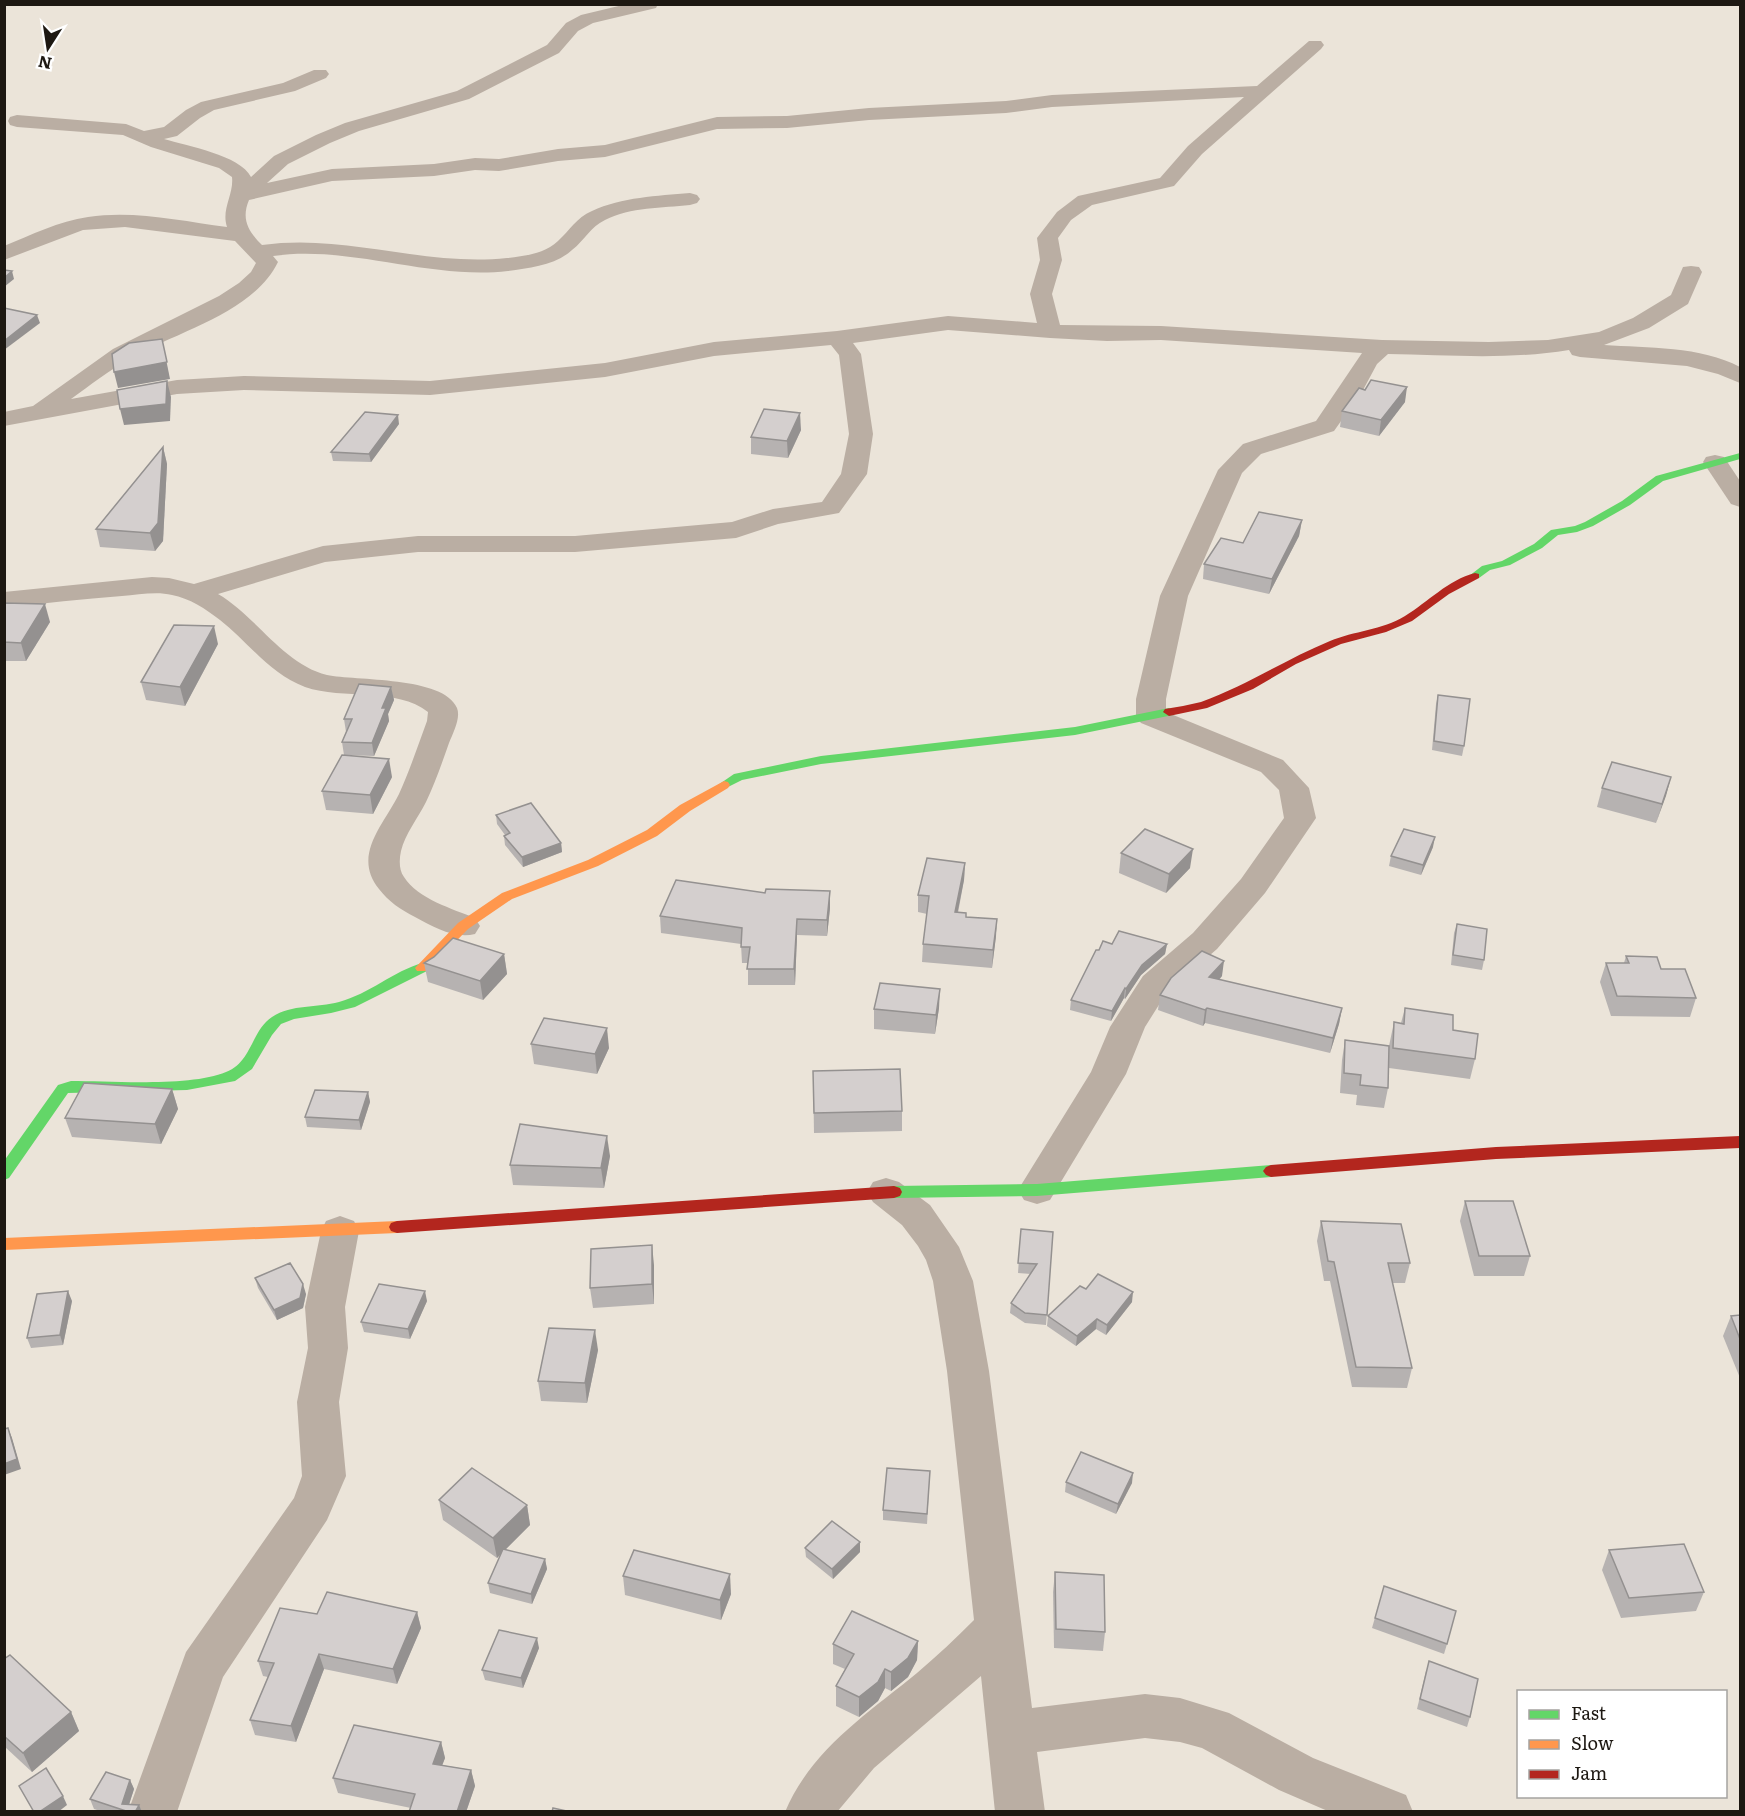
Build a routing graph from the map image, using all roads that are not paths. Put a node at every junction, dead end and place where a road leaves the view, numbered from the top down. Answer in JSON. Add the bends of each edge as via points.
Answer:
{"nodes":[{"id":1,"x":650,"y":4,"type":"edge"},
{"id":2,"x":567,"y":8,"type":"dead end"},
{"id":3,"x":572,"y":27,"type":"junction"},
{"id":4,"x":1315,"y":45,"type":"dead end"},
{"id":5,"x":320,"y":74,"type":"dead end"},
{"id":6,"x":1264,"y":91,"type":"junction"},
{"id":7,"x":17,"y":121,"type":"dead end"},
{"id":8,"x":141,"y":136,"type":"junction"},
{"id":9,"x":242,"y":194,"type":"junction"},
{"id":10,"x":690,"y":199,"type":"dead end"},
{"id":11,"x":240,"y":235,"type":"junction"},
{"id":12,"x":258,"y":252,"type":"junction"},
{"id":13,"x":4,"y":254,"type":"edge"},
{"id":14,"x":1692,"y":272,"type":"dead end"},
{"id":15,"x":1050,"y":331,"type":"junction"},
{"id":16,"x":837,"y":338,"type":"junction"},
{"id":17,"x":1382,"y":347,"type":"junction"},
{"id":18,"x":1548,"y":347,"type":"junction"},
{"id":19,"x":1740,"y":376,"type":"edge"},
{"id":20,"x":37,"y":413,"type":"junction"},
{"id":21,"x":4,"y":419,"type":"edge"},
{"id":22,"x":1740,"y":456,"type":"edge"},
{"id":23,"x":1715,"y":462,"type":"junction"},
{"id":24,"x":1740,"y":499,"type":"edge"},
{"id":25,"x":195,"y":592,"type":"junction"},
{"id":26,"x":4,"y":600,"type":"edge"},
{"id":27,"x":1151,"y":717,"type":"junction"},
{"id":28,"x":463,"y":926,"type":"junction"},
{"id":29,"x":1740,"y":1142,"type":"edge"},
{"id":30,"x":4,"y":1174,"type":"edge"},
{"id":31,"x":1037,"y":1190,"type":"junction"},
{"id":32,"x":886,"y":1192,"type":"junction"},
{"id":33,"x":340,"y":1231,"type":"junction"},
{"id":34,"x":4,"y":1244,"type":"edge"},
{"id":35,"x":998,"y":1627,"type":"junction"},
{"id":36,"x":1013,"y":1733,"type":"junction"},
{"id":37,"x":152,"y":1812,"type":"edge"},
{"id":38,"x":809,"y":1812,"type":"edge"},
{"id":39,"x":1020,"y":1812,"type":"edge"},
{"id":40,"x":1389,"y":1812,"type":"edge"}],
"edges":[{"from":1,"to":3,"type":"street","via":[[588,19]]},
{"from":2,"to":3,"type":"street"},
{"from":3,"to":9,"type":"street","via":[[553,49],[463,95],[352,127],[281,160]]},
{"from":4,"to":6,"type":"street"},
{"from":5,"to":8,"type":"street","via":[[289,87],[208,106],[170,132]]},
{"from":6,"to":9,"type":"street","via":[[1052,101],[787,122],[717,123],[605,151],[499,165],[332,176]]},
{"from":6,"to":15,"type":"street","via":[[1195,150],[1167,182],[1085,200],[1064,216],[1047,238],[1051,260],[1041,294]]},
{"from":7,"to":8,"type":"street","via":[[102,127]]},
{"from":8,"to":9,"type":"street","via":[[226,164],[241,176]]},
{"from":9,"to":11,"type":"street","via":[[236,205],[235,224]]},
{"from":10,"to":12,"type":"street","via":[[638,203],[596,216],[581,225],[562,249],[526,262],[446,266],[297,246]]},
{"from":11,"to":12,"type":"street"},
{"from":11,"to":13,"type":"street","via":[[131,222],[98,222]]},
{"from":12,"to":20,"type":"street","via":[[267,262],[266,268],[234,298],[122,353]]},
{"from":14,"to":18,"type":"street","via":[[1680,299],[1641,323],[1604,338]]},
{"from":15,"to":16,"type":"street","via":[[948,322]]},
{"from":15,"to":17,"type":"street","via":[[1161,333]]},
{"from":16,"to":20,"type":"street","via":[[714,349],[605,370],[424,389],[244,383],[188,386]]},
{"from":16,"to":25,"type":"street","via":[[850,354],[861,434],[854,474],[830,508],[773,517],[736,530],[575,544],[417,544],[323,554]]},
{"from":17,"to":18,"type":"street"},
{"from":17,"to":27,"type":"street","via":[[1367,360],[1352,390],[1325,426],[1252,449],[1230,470],[1174,596],[1151,699]]},
{"from":18,"to":19,"type":"street","via":[[1703,361]]},
{"from":20,"to":21,"type":"street"},
{"from":22,"to":23,"type":"street"},
{"from":23,"to":24,"type":"street"},
{"from":23,"to":27,"type":"street","via":[[1660,478],[1589,524],[1555,532],[1506,563],[1486,568],[1408,619],[1337,642],[1203,705]]},
{"from":25,"to":26,"type":"street","via":[[166,585]]},
{"from":25,"to":28,"type":"street","via":[[224,609],[266,648],[314,680],[340,687],[421,695],[443,709],[412,799],[383,860],[390,882],[399,892],[419,908]]},
{"from":27,"to":28,"type":"street","via":[[1075,731],[820,760],[738,777],[652,833],[507,896]]},
{"from":27,"to":31,"type":"street","via":[[1272,766],[1294,788],[1300,818],[1253,886],[1212,933],[1155,984],[1128,1027],[1108,1074]]},
{"from":28,"to":30,"type":"street","via":[[424,967],[390,986],[339,1006],[276,1021],[244,1070],[236,1074],[218,1081],[152,1087],[63,1089]]},
{"from":29,"to":31,"type":"street","via":[[1496,1153]]},
{"from":31,"to":32,"type":"street"},
{"from":32,"to":33,"type":"street"},
{"from":32,"to":35,"type":"street","via":[[916,1215],[933,1236],[954,1281]]},
{"from":33,"to":34,"type":"street"},
{"from":33,"to":37,"type":"street","via":[[326,1306],[328,1348],[318,1402],[324,1476],[312,1506],[203,1667]]},
{"from":35,"to":36,"type":"street"},
{"from":35,"to":38,"type":"street","via":[[952,1672],[853,1753]]},
{"from":36,"to":39,"type":"street"},
{"from":36,"to":40,"type":"street","via":[[1145,1716],[1180,1720],[1212,1729],[1296,1774]]}]}
